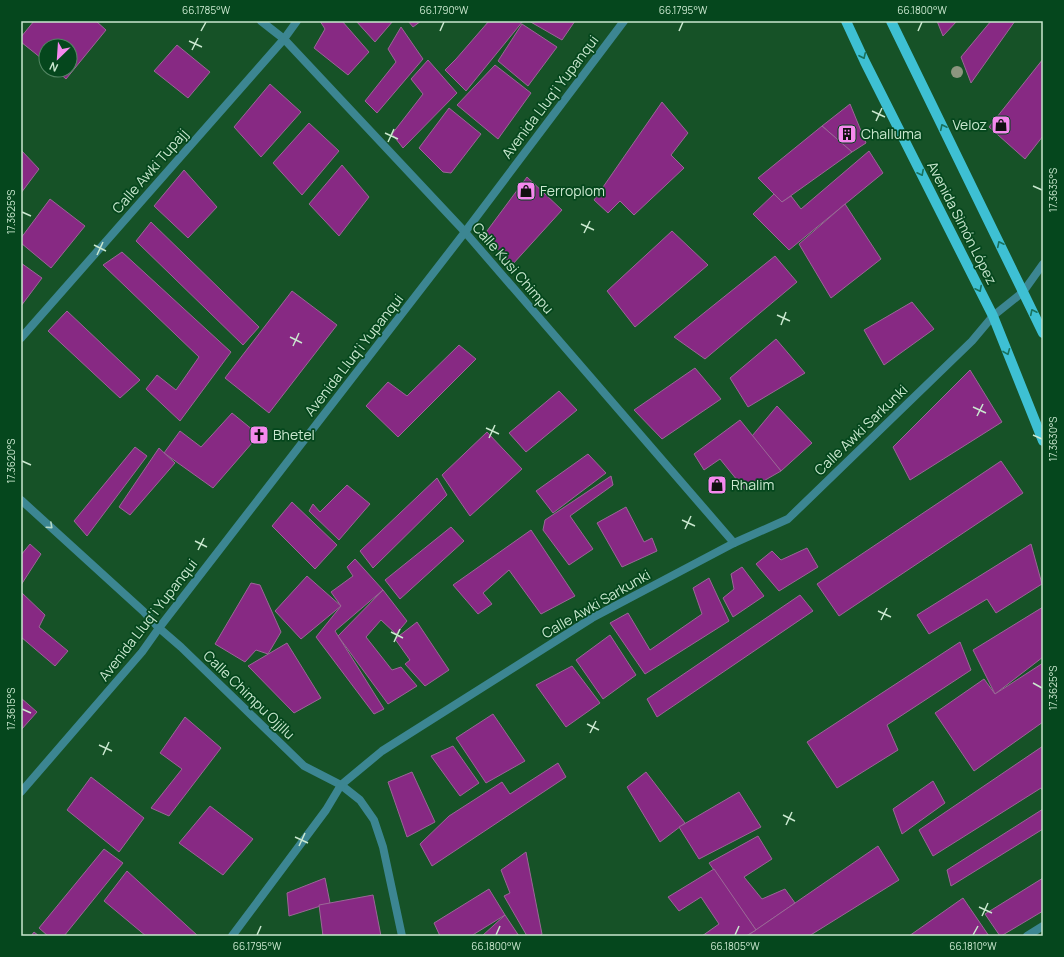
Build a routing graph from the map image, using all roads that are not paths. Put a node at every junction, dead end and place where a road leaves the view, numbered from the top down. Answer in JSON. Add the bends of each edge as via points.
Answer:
{"nodes":[{"id":1,"x":261,"y":21,"type":"edge"},
{"id":2,"x":297,"y":21,"type":"edge"},
{"id":3,"x":624,"y":21,"type":"edge"},
{"id":4,"x":846,"y":21,"type":"edge"},
{"id":5,"x":891,"y":21,"type":"edge"},
{"id":6,"x":284,"y":39,"type":"junction"},
{"id":7,"x":465,"y":232,"type":"junction"},
{"id":8,"x":1043,"y":264,"type":"edge"},
{"id":9,"x":1023,"y":292,"type":"junction"},
{"id":10,"x":993,"y":316,"type":"junction"},
{"id":11,"x":1043,"y":333,"type":"edge"},
{"id":12,"x":21,"y":338,"type":"edge"},
{"id":13,"x":1043,"y":441,"type":"edge"},
{"id":14,"x":21,"y":500,"type":"edge"},
{"id":15,"x":734,"y":543,"type":"junction"},
{"id":16,"x":159,"y":628,"type":"junction"},
{"id":17,"x":341,"y":786,"type":"junction"},
{"id":18,"x":21,"y":792,"type":"edge"},
{"id":19,"x":1043,"y":926,"type":"edge"},
{"id":20,"x":232,"y":936,"type":"edge"},
{"id":21,"x":402,"y":936,"type":"edge"},
{"id":22,"x":1027,"y":936,"type":"edge"}],
"edges":[{"from":1,"to":6,"type":"street","name":"Calle Kusi Chimpu"},
{"from":2,"to":6,"type":"street","name":"Calle Awki Tupajj"},
{"from":3,"to":7,"type":"street","name":"Avenida Lluq'i Yupanqui"},
{"from":4,"to":10,"type":"main road","name":"Avenida Simón López","one_way":true},
{"from":9,"to":5,"type":"main road","name":"Avenida Simón López","one_way":true},
{"from":6,"to":7,"type":"street","name":"Calle Kusi Chimpu"},
{"from":6,"to":12,"type":"street","name":"Calle Awki Tupajj"},
{"from":7,"to":15,"type":"street","name":"Calle Kusi Chimpu"},
{"from":7,"to":16,"type":"street","name":"Avenida Lluq'i Yupanqui"},
{"from":8,"to":9,"type":"street","name":"Calle Awki Sarkunki"},
{"from":9,"to":10,"type":"street","name":"Calle Awki Sarkunki"},
{"from":11,"to":9,"type":"main road","name":"Avenida Simón López","one_way":true},
{"from":10,"to":13,"type":"main road","name":"Avenida Simón López","one_way":true},
{"from":10,"to":15,"type":"street","name":"Calle Awki Sarkunki","via":[[972,341],[788,519]]},
{"from":14,"to":16,"type":"street","name":"Calle Chimpu Ojjllu","one_way":true},
{"from":15,"to":17,"type":"street","name":"Calle Awki Sarkunki","via":[[592,618],[382,751]]},
{"from":16,"to":17,"type":"street","name":"Calle Chimpu Ojjllu","via":[[304,766]]},
{"from":16,"to":18,"type":"street","name":"Avenida Lluq'i Yupanqui","via":[[142,652]]},
{"from":17,"to":20,"type":"street","name":"Calle Awki Sarkunki"},
{"from":17,"to":21,"type":"street","name":"Calle Chimpu Ojjllu","via":[[360,800],[374,820],[385,854]]},
{"from":19,"to":22,"type":"street"}]}
